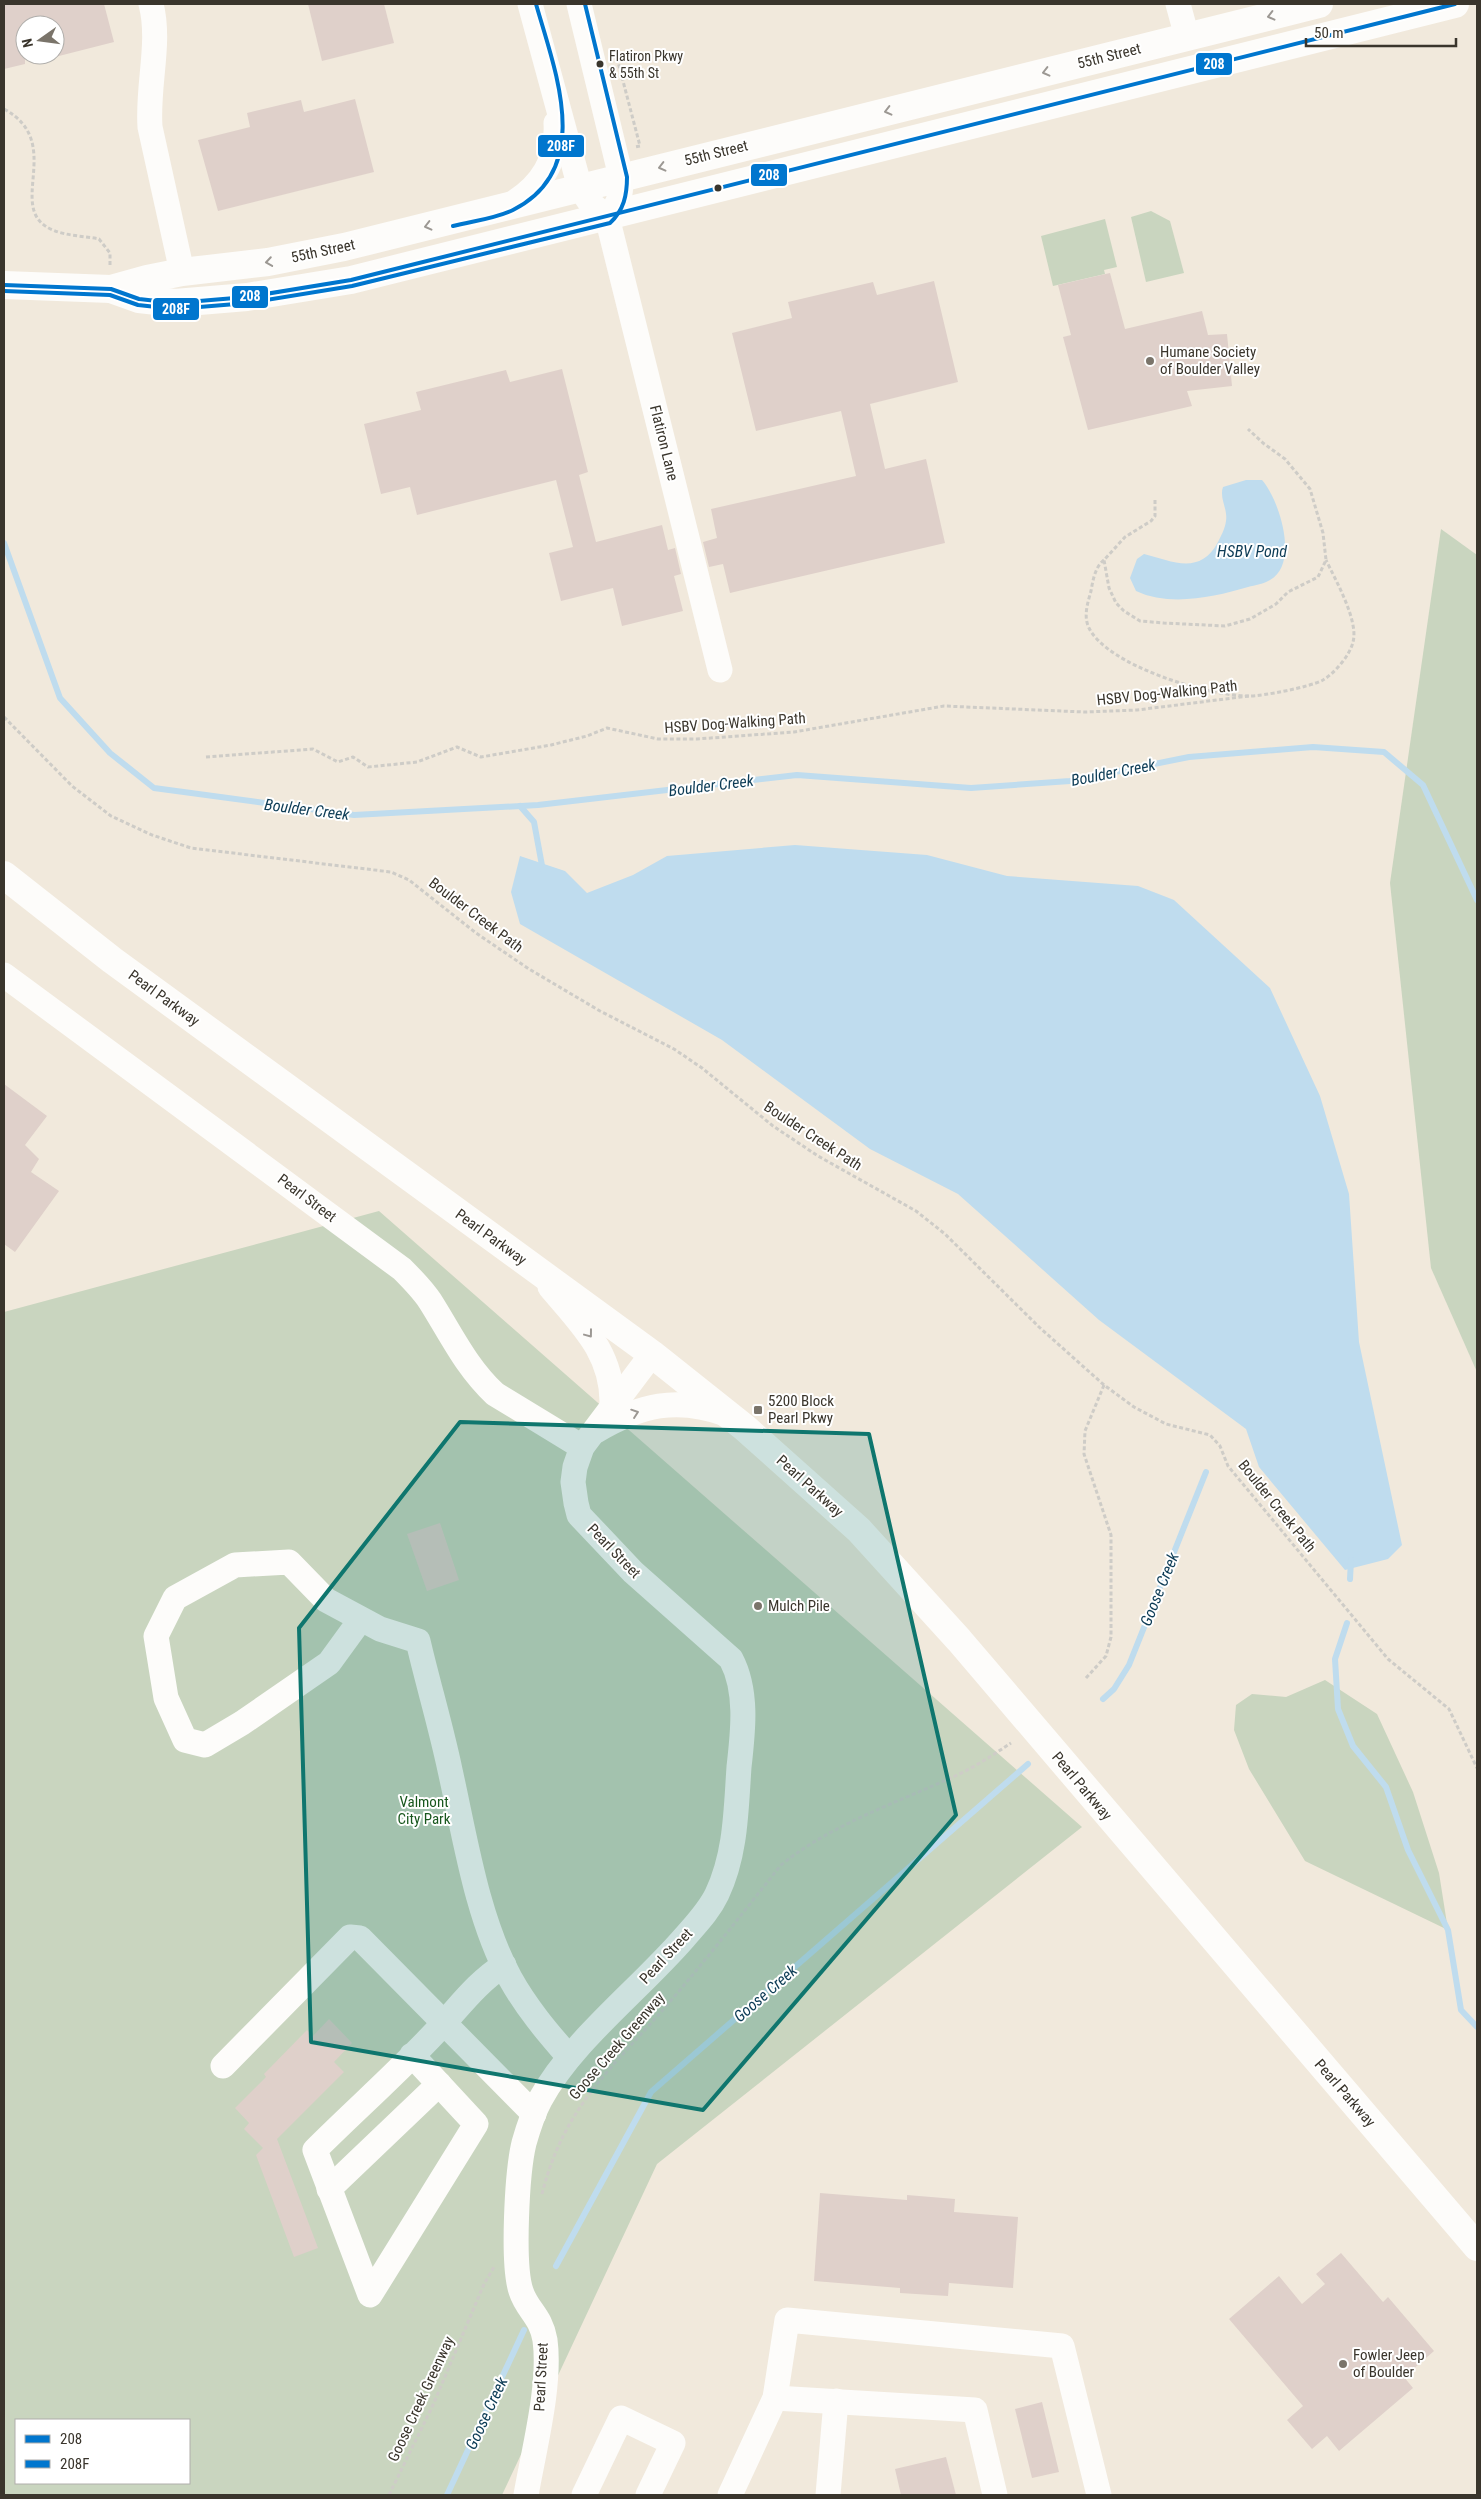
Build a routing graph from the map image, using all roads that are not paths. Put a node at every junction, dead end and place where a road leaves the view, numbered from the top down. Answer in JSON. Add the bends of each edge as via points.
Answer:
{"nodes":[{"id":1,"x":151,"y":4,"type":"edge"},
{"id":2,"x":530,"y":4,"type":"edge"},
{"id":3,"x":579,"y":4,"type":"edge"},
{"id":4,"x":1178,"y":4,"type":"edge"},
{"id":5,"x":1319,"y":4,"type":"edge"},
{"id":6,"x":1455,"y":4,"type":"edge"},
{"id":7,"x":1187,"y":37,"type":"junction"},
{"id":8,"x":552,"y":86,"type":"junction"},
{"id":9,"x":621,"y":177,"type":"junction"},
{"id":10,"x":580,"y":188,"type":"junction"},
{"id":11,"x":509,"y":205,"type":"junction"},
{"id":12,"x":607,"y":217,"type":"junction"},
{"id":13,"x":182,"y":272,"type":"junction"},
{"id":14,"x":5,"y":285,"type":"edge"},
{"id":15,"x":111,"y":289,"type":"junction"},
{"id":16,"x":720,"y":670,"type":"dead end"},
{"id":17,"x":4,"y":875,"type":"edge"},
{"id":18,"x":4,"y":975,"type":"edge"},
{"id":19,"x":536,"y":1270,"type":"junction"},
{"id":20,"x":652,"y":1354,"type":"junction"},
{"id":21,"x":612,"y":1404,"type":"junction"},
{"id":22,"x":729,"y":1415,"type":"junction"},
{"id":23,"x":587,"y":1440,"type":"junction"},
{"id":24,"x":361,"y":1619,"type":"junction"},
{"id":25,"x":504,"y":1965,"type":"junction"},
{"id":26,"x":444,"y":2023,"type":"junction"},
{"id":27,"x":412,"y":2055,"type":"junction"},
{"id":28,"x":569,"y":2058,"type":"junction"},
{"id":29,"x":223,"y":2066,"type":"dead end"},
{"id":30,"x":439,"y":2084,"type":"junction"},
{"id":31,"x":534,"y":2114,"type":"junction"},
{"id":32,"x":329,"y":2189,"type":"junction"},
{"id":33,"x":1477,"y":2247,"type":"edge"},
{"id":34,"x":775,"y":2398,"type":"junction"},
{"id":35,"x":836,"y":2401,"type":"junction"},
{"id":36,"x":526,"y":2495,"type":"edge"},
{"id":37,"x":584,"y":2495,"type":"edge"},
{"id":38,"x":648,"y":2495,"type":"edge"},
{"id":39,"x":730,"y":2495,"type":"edge"},
{"id":40,"x":828,"y":2495,"type":"edge"},
{"id":41,"x":994,"y":2495,"type":"edge"},
{"id":42,"x":1098,"y":2495,"type":"edge"}],
"edges":[{"from":1,"to":13,"type":"street","via":[[156,23],[149,88],[150,127]]},
{"from":2,"to":8,"type":"street"},
{"from":3,"to":9,"type":"street"},
{"from":4,"to":7,"type":"street"},
{"from":5,"to":7,"type":"main road","name":"55th Street","one_way":true},
{"from":6,"to":12,"type":"main road","name":"55th Street"},
{"from":7,"to":9,"type":"main road","name":"55th Street","one_way":true},
{"from":8,"to":10,"type":"street"},
{"from":8,"to":11,"type":"street","via":[[556,138],[552,163],[531,191]]},
{"from":9,"to":10,"type":"main road","name":"55th Street"},
{"from":9,"to":12,"type":"street","via":[[618,206]]},
{"from":10,"to":11,"type":"main road","name":"55th Street"},
{"from":10,"to":12,"type":"street","via":[[590,204]]},
{"from":11,"to":13,"type":"main road","name":"55th Street","one_way":true,"via":[[306,255]]},
{"from":12,"to":15,"type":"main road","name":"55th Street","via":[[386,272],[277,293],[175,303],[138,298]]},
{"from":12,"to":16,"type":"street","name":"Flatiron Lane"},
{"from":13,"to":15,"type":"main road","name":"55th Street"},
{"from":14,"to":15,"type":"main road","name":"55th Street"},
{"from":17,"to":19,"type":"main road","name":"Pearl Parkway","via":[[120,966]]},
{"from":18,"to":23,"type":"street","name":"Pearl Street","via":[[402,1269],[430,1302],[466,1363],[494,1394]]},
{"from":19,"to":20,"type":"main road","name":"Pearl Parkway"},
{"from":19,"to":21,"type":"street","one_way":true,"via":[[598,1346],[608,1370]]},
{"from":20,"to":21,"type":"street","name":"Pearl Street"},
{"from":20,"to":22,"type":"main road","name":"Pearl Parkway"},
{"from":21,"to":23,"type":"street","name":"Pearl Street"},
{"from":23,"to":22,"type":"street","one_way":true,"via":[[625,1416],[666,1404],[697,1405]]},
{"from":22,"to":33,"type":"main road","name":"Pearl Parkway","via":[[859,1530],[911,1585]]},
{"from":23,"to":28,"type":"street","name":"Pearl Street","via":[[575,1467],[573,1482],[579,1515],[633,1572],[731,1658],[740,1684],[742,1737],[733,1840],[716,1896],[668,1955]]},
{"from":24,"to":24,"type":"street","via":[[326,1600],[289,1562],[235,1565],[175,1598],[156,1636],[166,1698],[185,1740],[205,1744],[242,1723],[329,1663]]},
{"from":24,"to":25,"type":"street","via":[[418,1641],[463,1836],[485,1916]]},
{"from":25,"to":26,"type":"street","via":[[469,1993]]},
{"from":25,"to":28,"type":"street","via":[[536,2020]]},
{"from":26,"to":27,"type":"street"},
{"from":26,"to":29,"type":"street","via":[[360,1938],[350,1937]]},
{"from":26,"to":31,"type":"street"},
{"from":27,"to":30,"type":"street"},
{"from":27,"to":32,"type":"street","via":[[315,2150]]},
{"from":28,"to":31,"type":"street","name":"Pearl Street","via":[[547,2088]]},
{"from":30,"to":32,"type":"street"},
{"from":30,"to":32,"type":"street","via":[[476,2124],[370,2295]]},
{"from":31,"to":36,"type":"street","name":"Pearl Street","via":[[524,2145],[516,2235],[517,2275],[521,2291],[541,2325],[546,2359]]},
{"from":34,"to":35,"type":"street"},
{"from":34,"to":39,"type":"street"},
{"from":34,"to":42,"type":"street","via":[[787,2320],[1062,2346]]},
{"from":35,"to":40,"type":"street"},
{"from":35,"to":41,"type":"street","via":[[975,2410]]},
{"from":37,"to":38,"type":"street","via":[[621,2418],[673,2443]]}]}
